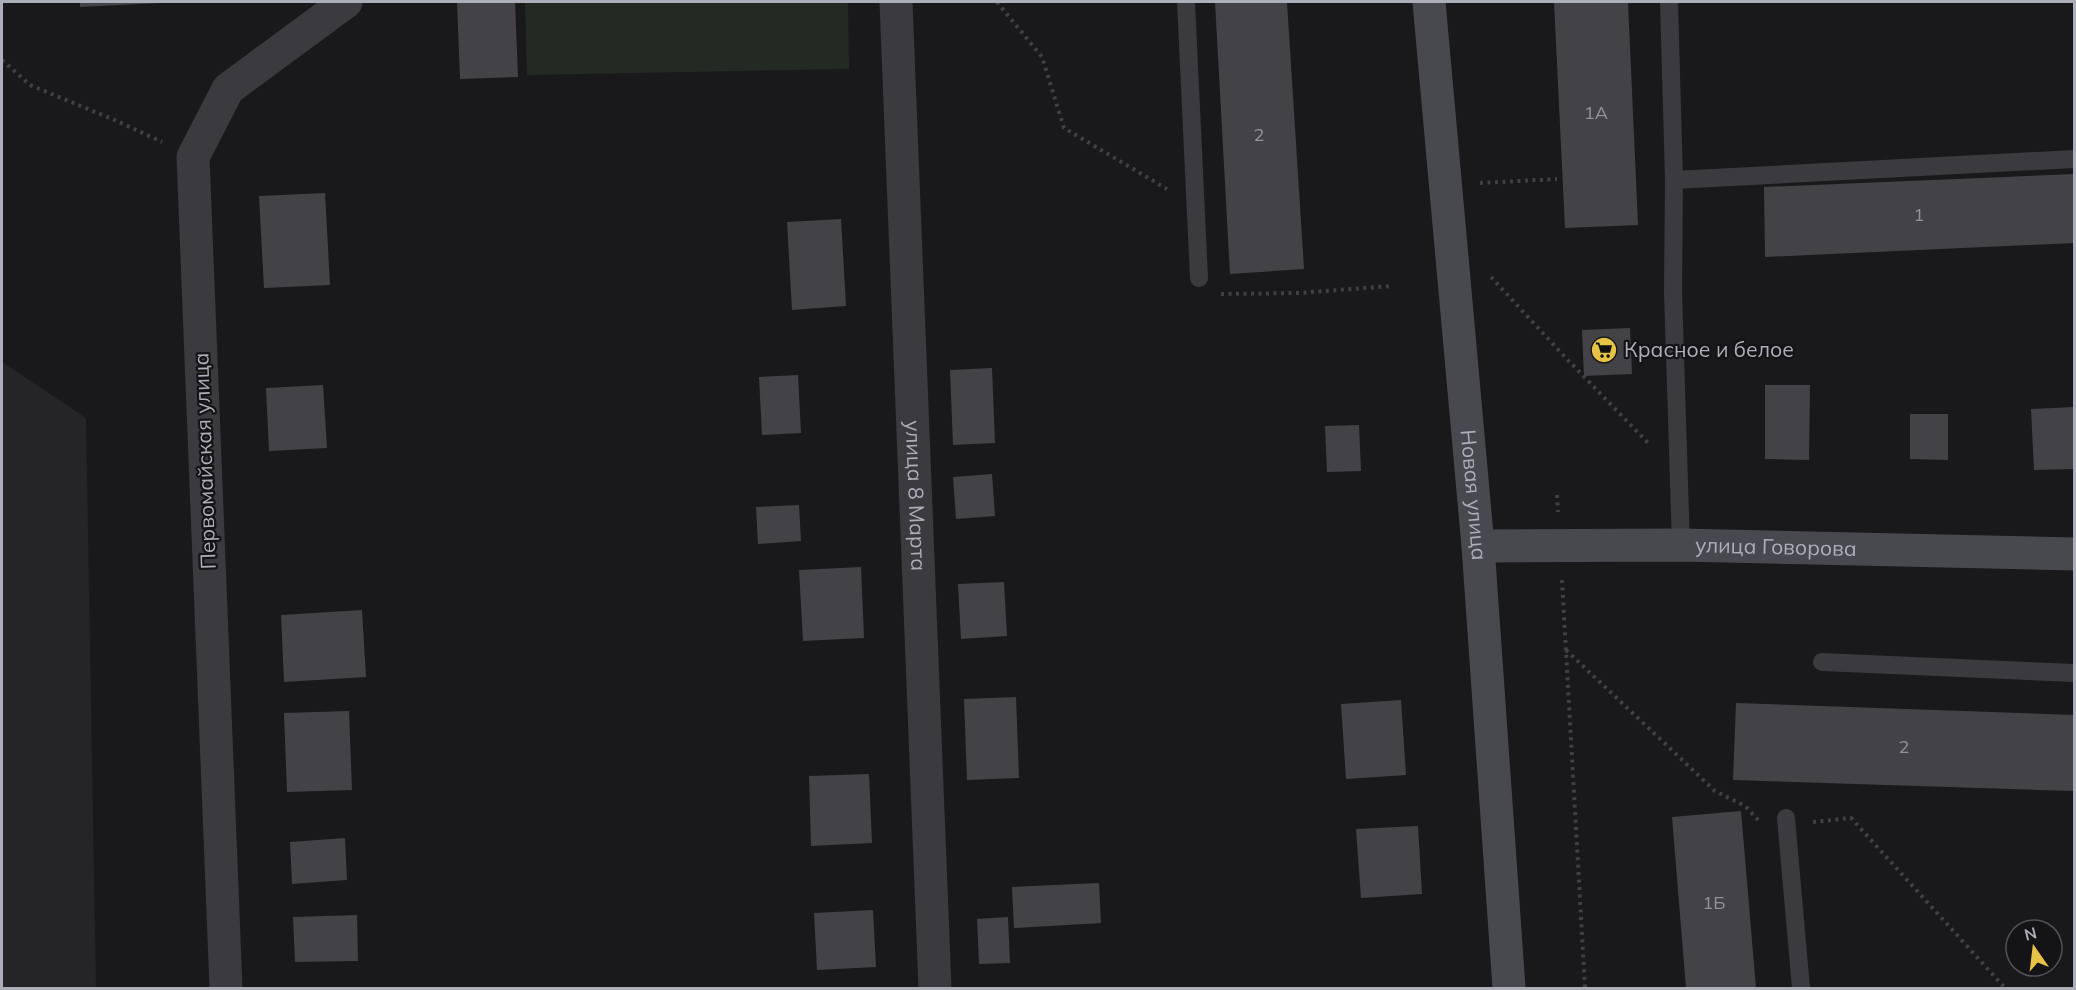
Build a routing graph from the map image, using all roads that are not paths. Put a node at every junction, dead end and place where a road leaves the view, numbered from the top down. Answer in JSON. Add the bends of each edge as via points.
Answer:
{"nodes":[{"id":1,"x":346,"y":2,"type":"edge"},
{"id":2,"x":896,"y":2,"type":"edge"},
{"id":3,"x":1186,"y":2,"type":"edge"},
{"id":4,"x":1429,"y":2,"type":"edge"},
{"id":5,"x":1669,"y":2,"type":"edge"},
{"id":6,"x":2074,"y":159,"type":"edge"},
{"id":7,"x":1674,"y":180,"type":"junction"},
{"id":8,"x":1199,"y":278,"type":"dead end"},
{"id":9,"x":1681,"y":544,"type":"junction"},
{"id":10,"x":1478,"y":546,"type":"junction"},
{"id":11,"x":2074,"y":554,"type":"edge"},
{"id":12,"x":1822,"y":663,"type":"dead end"},
{"id":13,"x":2074,"y":673,"type":"edge"},
{"id":14,"x":1786,"y":818,"type":"dead end"},
{"id":15,"x":226,"y":988,"type":"edge"},
{"id":16,"x":935,"y":988,"type":"edge"},
{"id":17,"x":1509,"y":988,"type":"edge"},
{"id":18,"x":1801,"y":988,"type":"edge"}],
"edges":[{"from":1,"to":15,"type":"street","name":"Первомайская улица","via":[[228,89],[193,157]]},
{"from":2,"to":16,"type":"street","name":"улица 8 Марта"},
{"from":3,"to":8,"type":"lane"},
{"from":4,"to":10,"type":"main road","name":"Новая улица"},
{"from":5,"to":7,"type":"lane"},
{"from":6,"to":7,"type":"lane"},
{"from":7,"to":9,"type":"lane","via":[[1673,292]]},
{"from":9,"to":10,"type":"main road","name":"улица Говорова"},
{"from":9,"to":11,"type":"main road","name":"улица Говорова"},
{"from":10,"to":17,"type":"main road","name":"Новая улица"},
{"from":12,"to":13,"type":"lane"},
{"from":14,"to":18,"type":"lane"}]}
